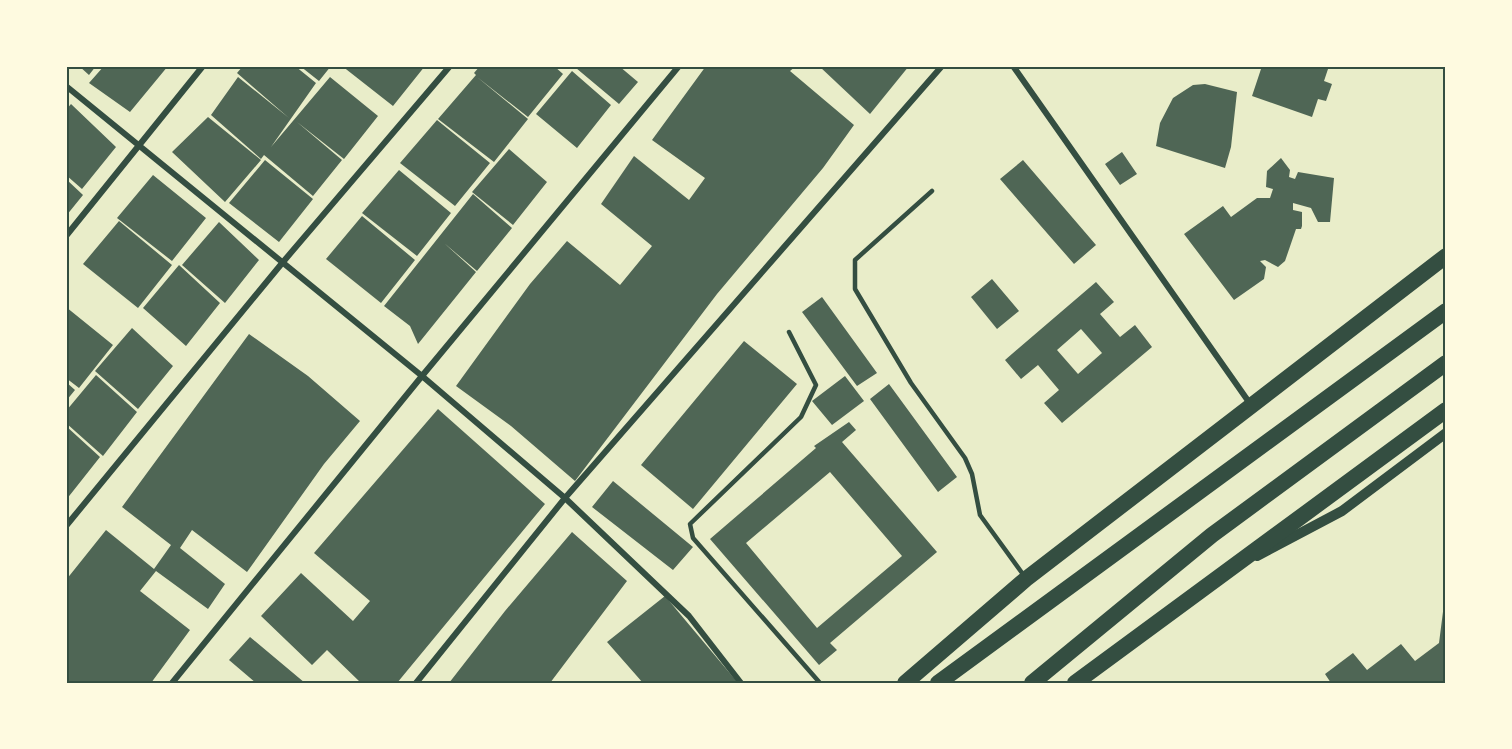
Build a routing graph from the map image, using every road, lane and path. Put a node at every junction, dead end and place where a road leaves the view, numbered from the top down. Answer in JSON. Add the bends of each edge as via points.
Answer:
{"nodes":[{"id":1,"x":203,"y":66,"type":"edge"},
{"id":2,"x":450,"y":66,"type":"edge"},
{"id":3,"x":679,"y":66,"type":"edge"},
{"id":4,"x":942,"y":66,"type":"edge"},
{"id":5,"x":1013,"y":66,"type":"edge"},
{"id":6,"x":66,"y":86,"type":"edge"},
{"id":7,"x":139,"y":146,"type":"junction"},
{"id":8,"x":932,"y":191,"type":"dead end"},
{"id":9,"x":66,"y":236,"type":"edge"},
{"id":10,"x":1446,"y":256,"type":"edge"},
{"id":11,"x":282,"y":262,"type":"junction"},
{"id":12,"x":1446,"y":312,"type":"edge"},
{"id":13,"x":789,"y":332,"type":"dead end"},
{"id":14,"x":1446,"y":363,"type":"edge"},
{"id":15,"x":422,"y":376,"type":"junction"},
{"id":16,"x":1252,"y":405,"type":"junction"},
{"id":17,"x":1446,"y":410,"type":"edge"},
{"id":18,"x":1446,"y":433,"type":"edge"},
{"id":19,"x":565,"y":498,"type":"junction"},
{"id":20,"x":66,"y":526,"type":"edge"},
{"id":21,"x":1230,"y":569,"type":"junction"},
{"id":22,"x":1026,"y":579,"type":"junction"},
{"id":23,"x":172,"y":683,"type":"edge"},
{"id":24,"x":416,"y":683,"type":"edge"},
{"id":25,"x":741,"y":683,"type":"edge"},
{"id":26,"x":820,"y":683,"type":"edge"},
{"id":27,"x":905,"y":683,"type":"edge"},
{"id":28,"x":938,"y":683,"type":"edge"},
{"id":29,"x":1032,"y":683,"type":"edge"},
{"id":30,"x":1075,"y":683,"type":"edge"}],
"edges":[{"from":1,"to":7,"type":"street"},
{"from":2,"to":11,"type":"street"},
{"from":3,"to":15,"type":"street"},
{"from":4,"to":19,"type":"street"},
{"from":5,"to":16,"type":"street"},
{"from":6,"to":7,"type":"street"},
{"from":7,"to":9,"type":"street"},
{"from":7,"to":11,"type":"street"},
{"from":8,"to":22,"type":"lane","via":[[855,260],[855,289],[911,383],[965,458],[980,515]]},
{"from":10,"to":16,"type":"highway"},
{"from":11,"to":15,"type":"street"},
{"from":11,"to":20,"type":"street"},
{"from":12,"to":28,"type":"highway"},
{"from":13,"to":26,"type":"lane","via":[[816,385],[801,417],[690,524],[693,538]]},
{"from":14,"to":29,"type":"highway","via":[[1212,535]]},
{"from":15,"to":19,"type":"street"},
{"from":15,"to":23,"type":"street"},
{"from":16,"to":22,"type":"highway"},
{"from":17,"to":21,"type":"highway"},
{"from":18,"to":21,"type":"street","via":[[1341,511]]},
{"from":19,"to":24,"type":"street"},
{"from":19,"to":25,"type":"street","via":[[688,616]]},
{"from":21,"to":30,"type":"highway"},
{"from":22,"to":27,"type":"highway"}]}
